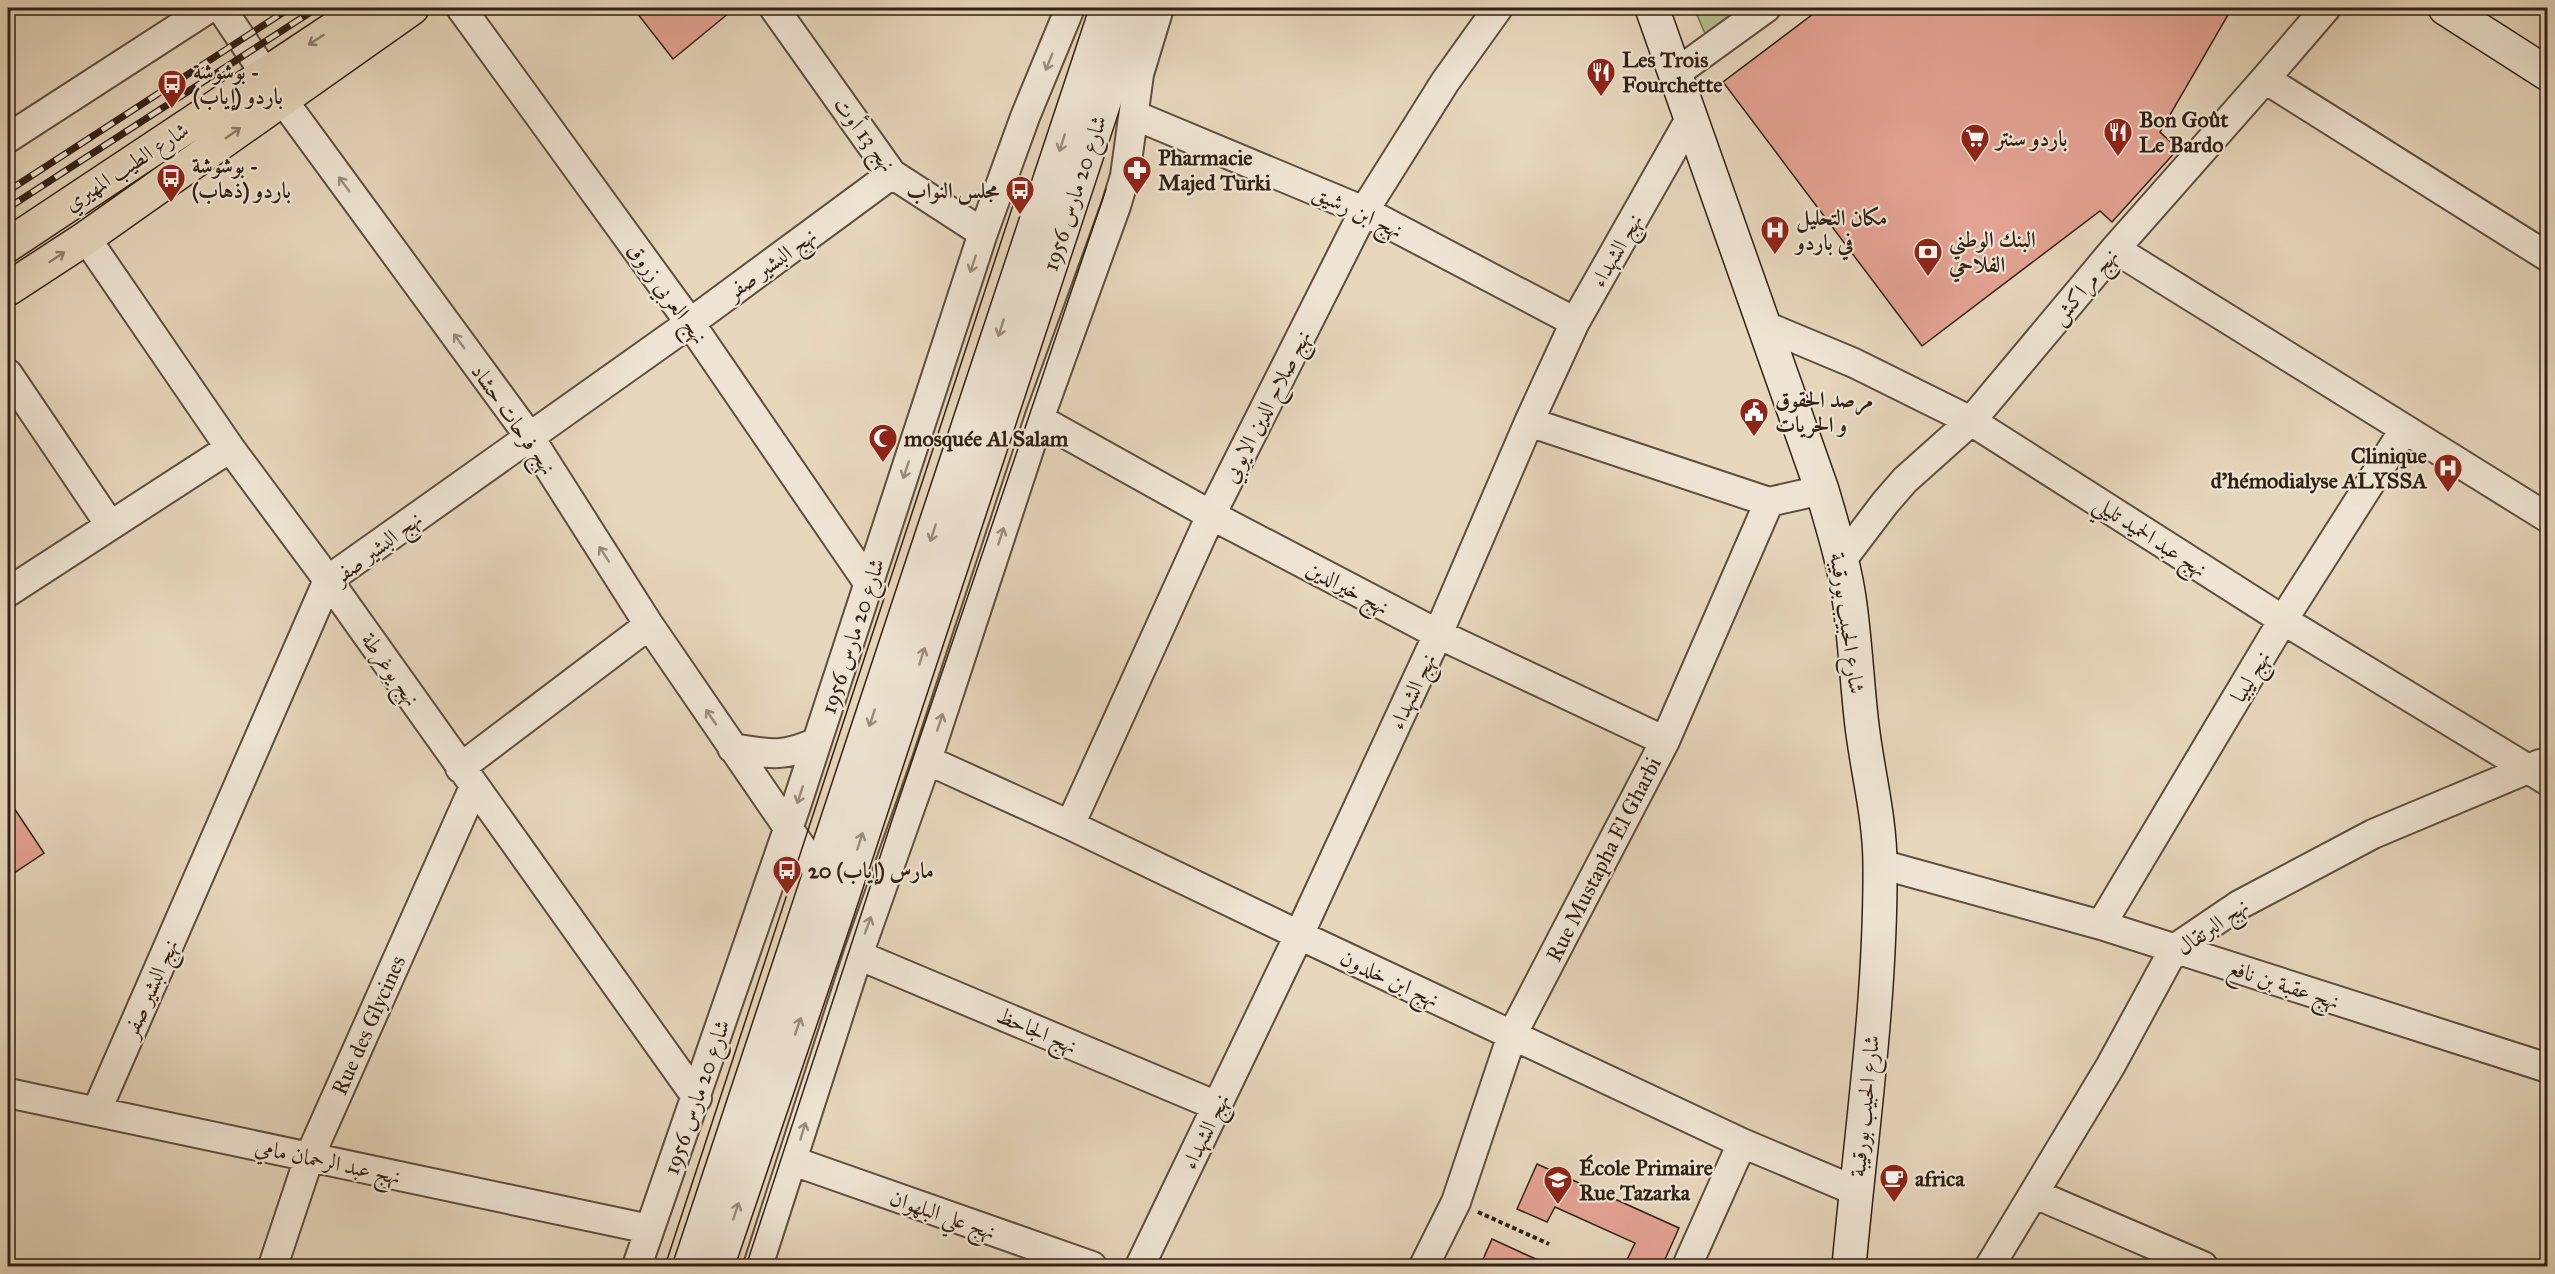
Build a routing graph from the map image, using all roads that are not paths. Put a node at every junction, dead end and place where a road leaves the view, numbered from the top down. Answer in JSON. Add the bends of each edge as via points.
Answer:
{"nodes":[{"id":1,"x":210,"y":8,"type":"edge"},
{"id":2,"x":221,"y":8,"type":"edge"},
{"id":3,"x":365,"y":8,"type":"edge"},
{"id":4,"x":412,"y":8,"type":"edge"},
{"id":5,"x":461,"y":8,"type":"edge"},
{"id":6,"x":774,"y":8,"type":"edge"},
{"id":7,"x":1070,"y":8,"type":"edge"},
{"id":8,"x":1107,"y":8,"type":"edge"},
{"id":9,"x":1136,"y":8,"type":"edge"},
{"id":10,"x":1159,"y":8,"type":"edge"},
{"id":11,"x":1498,"y":8,"type":"edge"},
{"id":12,"x":1652,"y":8,"type":"edge"},
{"id":13,"x":1766,"y":8,"type":"edge"},
{"id":14,"x":2326,"y":8,"type":"edge"},
{"id":15,"x":2445,"y":8,"type":"edge"},
{"id":16,"x":1676,"y":73,"type":"junction"},
{"id":17,"x":2547,"y":74,"type":"edge"},
{"id":18,"x":2265,"y":80,"type":"junction"},
{"id":19,"x":273,"y":87,"type":"junction"},
{"id":20,"x":1134,"y":115,"type":"junction"},
{"id":21,"x":1690,"y":119,"type":"junction"},
{"id":22,"x":8,"y":138,"type":"edge"},
{"id":23,"x":892,"y":174,"type":"junction"},
{"id":24,"x":1365,"y":211,"type":"junction"},
{"id":25,"x":983,"y":233,"type":"junction"},
{"id":26,"x":86,"y":238,"type":"junction"},
{"id":27,"x":8,"y":244,"type":"edge"},
{"id":28,"x":2115,"y":249,"type":"junction"},
{"id":29,"x":2547,"y":257,"type":"edge"},
{"id":30,"x":8,"y":289,"type":"edge"},
{"id":31,"x":1575,"y":322,"type":"junction"},
{"id":32,"x":690,"y":323,"type":"junction"},
{"id":33,"x":1763,"y":325,"type":"junction"},
{"id":34,"x":8,"y":374,"type":"edge"},
{"id":35,"x":1039,"y":419,"type":"junction"},
{"id":36,"x":1971,"y":421,"type":"junction"},
{"id":37,"x":1529,"y":422,"type":"junction"},
{"id":38,"x":2404,"y":430,"type":"junction"},
{"id":39,"x":529,"y":436,"type":"junction"},
{"id":40,"x":230,"y":448,"type":"junction"},
{"id":41,"x":1822,"y":490,"type":"junction"},
{"id":42,"x":1769,"y":502,"type":"junction"},
{"id":43,"x":1211,"y":515,"type":"junction"},
{"id":44,"x":2547,"y":518,"type":"edge"},
{"id":45,"x":110,"y":525,"type":"junction"},
{"id":46,"x":1841,"y":561,"type":"junction"},
{"id":47,"x":328,"y":580,"type":"junction"},
{"id":48,"x":869,"y":584,"type":"junction"},
{"id":49,"x":8,"y":592,"type":"edge"},
{"id":50,"x":2283,"y":620,"type":"junction"},
{"id":51,"x":649,"y":625,"type":"junction"},
{"id":52,"x":1438,"y":633,"type":"junction"},
{"id":53,"x":1665,"y":741,"type":"junction"},
{"id":54,"x":817,"y":742,"type":"junction"},
{"id":55,"x":732,"y":748,"type":"junction"},
{"id":56,"x":927,"y":760,"type":"junction"},
{"id":57,"x":2541,"y":770,"type":"edge"},
{"id":58,"x":467,"y":778,"type":"junction"},
{"id":59,"x":1070,"y":825,"type":"junction"},
{"id":60,"x":789,"y":827,"type":"junction"},
{"id":61,"x":1880,"y":864,"type":"junction"},
{"id":62,"x":820,"y":877,"type":"junction"},
{"id":63,"x":840,"y":903,"type":"junction"},
{"id":64,"x":2101,"y":925,"type":"junction"},
{"id":65,"x":1299,"y":935,"type":"junction"},
{"id":66,"x":2174,"y":949,"type":"junction"},
{"id":67,"x":858,"y":955,"type":"junction"},
{"id":68,"x":1512,"y":1035,"type":"junction"},
{"id":69,"x":2547,"y":1068,"type":"edge"},
{"id":70,"x":8,"y":1092,"type":"edge"},
{"id":71,"x":697,"y":1098,"type":"junction"},
{"id":72,"x":1217,"y":1106,"type":"junction"},
{"id":73,"x":97,"y":1110,"type":"junction"},
{"id":74,"x":751,"y":1121,"type":"junction"},
{"id":75,"x":1742,"y":1143,"type":"junction"},
{"id":76,"x":309,"y":1158,"type":"junction"},
{"id":77,"x":793,"y":1161,"type":"junction"},
{"id":78,"x":1856,"y":1191,"type":"junction"},
{"id":79,"x":2035,"y":1194,"type":"junction"},
{"id":80,"x":649,"y":1229,"type":"junction"},
{"id":81,"x":273,"y":1266,"type":"edge"},
{"id":82,"x":637,"y":1266,"type":"edge"},
{"id":83,"x":690,"y":1266,"type":"edge"},
{"id":84,"x":717,"y":1266,"type":"edge"},
{"id":85,"x":758,"y":1266,"type":"edge"},
{"id":86,"x":1092,"y":1266,"type":"edge"},
{"id":87,"x":1140,"y":1266,"type":"edge"},
{"id":88,"x":1424,"y":1266,"type":"edge"},
{"id":89,"x":1687,"y":1266,"type":"edge"},
{"id":90,"x":1849,"y":1266,"type":"edge"},
{"id":91,"x":1990,"y":1266,"type":"edge"},
{"id":92,"x":2203,"y":1266,"type":"edge"}],
"edges":[{"from":1,"to":22,"type":"street"},
{"from":2,"to":19,"type":"street","name":"نهج فرحات حشاد"},
{"from":3,"to":19,"type":"main road","name":"شارع الطيب المهيري","one_way":true},
{"from":4,"to":19,"type":"main road","name":"شارع الطيب المهيري"},
{"from":5,"to":32,"type":"street","name":"نهج العربي زروق"},
{"from":6,"to":23,"type":"street","name":"نهج 13 أوت"},
{"from":7,"to":25,"type":"street","name":"شارع 20 مارس 1956","one_way":true},
{"from":8,"to":62,"type":"main road","name":"شارع 20 مارس 1956","one_way":true},
{"from":63,"to":9,"type":"main road","name":"شارع 20 مارس 1956","one_way":true},
{"from":10,"to":20,"type":"street","name":"شارع 20 مارس 1956","via":[[1138,74]]},
{"from":11,"to":24,"type":"street","name":"نهج صلاح الدين الايوبي","via":[[1445,82]]},
{"from":12,"to":16,"type":"main road","name":"شارع الحبيب بورقيبة"},
{"from":13,"to":16,"type":"street"},
{"from":14,"to":18,"type":"street","name":"نهج مراكش"},
{"from":15,"to":17,"type":"main road"},
{"from":16,"to":21,"type":"main road","name":"شارع الحبيب بورقيبة"},
{"from":18,"to":28,"type":"street","name":"نهج مراكش"},
{"from":18,"to":29,"type":"street"},
{"from":26,"to":19,"type":"main road","name":"شارع الطيب المهيري","one_way":true},
{"from":19,"to":27,"type":"main road","name":"شارع الطيب المهيري"},
{"from":39,"to":19,"type":"street","name":"نهج فرحات حشاد","one_way":true},
{"from":20,"to":24,"type":"street","name":"نهج ابن رشيق"},
{"from":20,"to":35,"type":"street","name":"شارع 20 مارس 1956","via":[[1125,176],[1116,206]]},
{"from":21,"to":31,"type":"street","name":"نهج الشهداء"},
{"from":21,"to":33,"type":"main road","name":"شارع الحبيب بورقيبة"},
{"from":23,"to":25,"type":"street","name":"نهج 13 أوت"},
{"from":23,"to":32,"type":"street","name":"نهج البشير صفر"},
{"from":24,"to":31,"type":"street","name":"نهج ابن رشيق"},
{"from":24,"to":43,"type":"street","name":"نهج صلاح الدين الايوبي"},
{"from":25,"to":48,"type":"street","name":"شارع 20 مارس 1956","one_way":true},
{"from":30,"to":26,"type":"main road","name":"شارع الطيب المهيري","one_way":true},
{"from":26,"to":40,"type":"street","name":"نهج يوغرطة"},
{"from":28,"to":36,"type":"street","name":"نهج مراكش"},
{"from":28,"to":38,"type":"street"},
{"from":31,"to":37,"type":"street","name":"نهج الشهداء"},
{"from":32,"to":39,"type":"street","name":"نهج البشير صفر"},
{"from":32,"to":48,"type":"street","name":"نهج العربي زروق"},
{"from":33,"to":36,"type":"street","name":"نهج عبد الحميد تليلي","via":[[1854,363]]},
{"from":33,"to":41,"type":"main road","name":"شارع الحبيب بورقيبة"},
{"from":34,"to":45,"type":"street"},
{"from":35,"to":43,"type":"street","name":"نهج خيرالدين"},
{"from":56,"to":35,"type":"street","name":"شارع 20 مارس 1956","one_way":true},
{"from":36,"to":46,"type":"street","name":"نهج مراكش","via":[[1905,480]]},
{"from":36,"to":50,"type":"street","name":"نهج عبد الحميد تليلي"},
{"from":37,"to":42,"type":"street"},
{"from":37,"to":52,"type":"street","name":"نهج الشهداء"},
{"from":38,"to":44,"type":"street"},
{"from":38,"to":50,"type":"street","name":"نهج ليبيا"},
{"from":39,"to":47,"type":"street","name":"نهج البشير صفر"},
{"from":51,"to":39,"type":"street","name":"نهج فرحات حشاد","one_way":true},
{"from":40,"to":45,"type":"street"},
{"from":40,"to":47,"type":"street","name":"نهج يوغرطة"},
{"from":41,"to":42,"type":"street"},
{"from":41,"to":46,"type":"main road","name":"شارع الحبيب بورقيبة"},
{"from":42,"to":53,"type":"street","name":"Rue Mustapha El Gharbi"},
{"from":43,"to":52,"type":"street","name":"نهج خيرالدين"},
{"from":43,"to":59,"type":"street","name":"نهج صلاح الدين الايوبي"},
{"from":45,"to":49,"type":"street"},
{"from":46,"to":61,"type":"main road","name":"شارع الحبيب بورقيبة","via":[[1850,603],[1864,751],[1877,808]]},
{"from":47,"to":58,"type":"street","name":"نهج يوغرطة"},
{"from":47,"to":73,"type":"street","name":"نهج البشير صفر"},
{"from":48,"to":54,"type":"street","name":"شارع 20 مارس 1956"},
{"from":50,"to":57,"type":"street","name":"نهج عبد الحميد تليلي"},
{"from":50,"to":64,"type":"street","name":"نهج ليبيا"},
{"from":55,"to":51,"type":"street","name":"نهج فرحات حشاد","one_way":true},
{"from":51,"to":58,"type":"street","name":"Rue des Glycines"},
{"from":52,"to":53,"type":"street","name":"نهج خيرالدين"},
{"from":52,"to":65,"type":"street","name":"نهج الشهداء"},
{"from":53,"to":68,"type":"street","name":"Rue Mustapha El Gharbi"},
{"from":54,"to":55,"type":"street","via":[[796,752],[772,755]]},
{"from":54,"to":60,"type":"street","name":"شارع 20 مارس 1956","one_way":true},
{"from":55,"to":60,"type":"street","name":"نهج فرحات حشاد"},
{"from":56,"to":59,"type":"street","name":"نهج ابن خلدون"},
{"from":67,"to":56,"type":"street","name":"شارع 20 مارس 1956","one_way":true},
{"from":57,"to":66,"type":"street","name":"نهج البرتقال","via":[[2373,834],[2239,905]]},
{"from":58,"to":71,"type":"street","name":"نهج يوغرطة"},
{"from":58,"to":76,"type":"street","name":"Rue des Glycines"},
{"from":59,"to":65,"type":"street","name":"نهج ابن خلدون"},
{"from":60,"to":62,"type":"street","name":"نهج فرحات حشاد"},
{"from":60,"to":71,"type":"street","name":"شارع 20 مارس 1956"},
{"from":61,"to":64,"type":"street","name":"نهج عقبة بن نافع"},
{"from":61,"to":78,"type":"main road","name":"شارع الحبيب بورقيبة","via":[[1876,972]]},
{"from":62,"to":63,"type":"street","name":"نهج فرحات حشاد"},
{"from":62,"to":74,"type":"main road","name":"شارع 20 مارس 1956"},
{"from":74,"to":63,"type":"main road","name":"شارع 20 مارس 1956","one_way":true},
{"from":64,"to":66,"type":"street","name":"نهج عقبة بن نافع"},
{"from":65,"to":68,"type":"street","name":"نهج ابن خلدون"},
{"from":65,"to":72,"type":"street","name":"نهج الشهداء"},
{"from":66,"to":69,"type":"street","name":"نهج عقبة بن نافع"},
{"from":66,"to":79,"type":"street","name":"نهج البرتقال"},
{"from":67,"to":72,"type":"street","name":"نهج الجاحظ"},
{"from":77,"to":67,"type":"street","name":"شارع 20 مارس 1956","one_way":true},
{"from":68,"to":75,"type":"street","name":"نهج ابن خلدون"},
{"from":68,"to":88,"type":"street","name":"Rue Mustapha El Gharbi","via":[[1456,1202]]},
{"from":70,"to":73,"type":"street","name":"نهج عبد الرحمان مامي"},
{"from":71,"to":80,"type":"street","name":"شارع 20 مارس 1956"},
{"from":72,"to":87,"type":"street","name":"نهج الشهداء"},
{"from":73,"to":76,"type":"street","name":"نهج عبد الرحمان مامي"},
{"from":74,"to":83,"type":"main road","name":"شارع 20 مارس 1956"},
{"from":84,"to":74,"type":"main road","name":"شارع 20 مارس 1956","one_way":true},
{"from":75,"to":78,"type":"street","name":"نهج ابن خلدون"},
{"from":75,"to":89,"type":"street"},
{"from":76,"to":80,"type":"street","name":"نهج عبد الرحمان مامي"},
{"from":76,"to":81,"type":"street","name":"Rue des Glycines"},
{"from":77,"to":85,"type":"street","name":"شارع 20 مارس 1956"},
{"from":77,"to":86,"type":"street","name":"نهج علي البلهوان"},
{"from":78,"to":90,"type":"main road","name":"شارع الحبيب بورقيبة"},
{"from":79,"to":91,"type":"street","name":"نهج البرتقال"},
{"from":79,"to":92,"type":"street"},
{"from":80,"to":82,"type":"street","name":"شارع 20 مارس 1956"}]}
